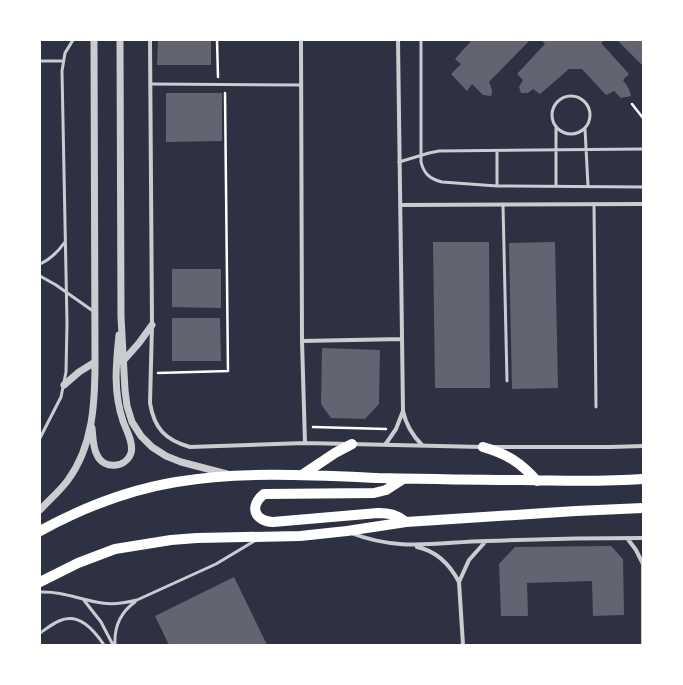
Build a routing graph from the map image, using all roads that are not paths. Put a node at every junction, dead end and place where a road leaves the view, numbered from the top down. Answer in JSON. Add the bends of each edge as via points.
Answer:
{"nodes":[{"id":1,"x":73,"y":40,"type":"edge"},
{"id":2,"x":94,"y":40,"type":"edge"},
{"id":3,"x":120,"y":40,"type":"edge"},
{"id":4,"x":150,"y":40,"type":"edge"},
{"id":5,"x":301,"y":40,"type":"edge"},
{"id":6,"x":398,"y":40,"type":"edge"},
{"id":7,"x":420,"y":40,"type":"edge"},
{"id":8,"x":40,"y":61,"type":"edge"},
{"id":9,"x":63,"y":61,"type":"junction"},
{"id":10,"x":150,"y":84,"type":"junction"},
{"id":11,"x":301,"y":85,"type":"junction"},
{"id":12,"x":556,"y":126,"type":"junction"},
{"id":13,"x":585,"y":129,"type":"junction"},
{"id":14,"x":643,"y":149,"type":"edge"},
{"id":15,"x":555,"y":150,"type":"junction"},
{"id":16,"x":586,"y":150,"type":"junction"},
{"id":17,"x":498,"y":151,"type":"junction"},
{"id":18,"x":421,"y":155,"type":"junction"},
{"id":19,"x":399,"y":162,"type":"junction"},
{"id":20,"x":497,"y":186,"type":"junction"},
{"id":21,"x":556,"y":186,"type":"junction"},
{"id":22,"x":588,"y":186,"type":"junction"},
{"id":23,"x":643,"y":186,"type":"edge"},
{"id":24,"x":503,"y":204,"type":"junction"},
{"id":25,"x":594,"y":204,"type":"junction"},
{"id":26,"x":643,"y":204,"type":"edge"},
{"id":27,"x":400,"y":205,"type":"junction"},
{"id":28,"x":65,"y":242,"type":"junction"},
{"id":29,"x":40,"y":264,"type":"edge"},
{"id":30,"x":40,"y":276,"type":"edge"},
{"id":31,"x":67,"y":292,"type":"junction"},
{"id":32,"x":95,"y":313,"type":"junction"},
{"id":33,"x":121,"y":317,"type":"junction"},
{"id":34,"x":152,"y":325,"type":"junction"},
{"id":35,"x":402,"y":339,"type":"junction"},
{"id":36,"x":302,"y":341,"type":"junction"},
{"id":37,"x":124,"y":360,"type":"junction"},
{"id":38,"x":96,"y":362,"type":"junction"},
{"id":39,"x":507,"y":382,"type":"dead end"},
{"id":40,"x":64,"y":385,"type":"junction"},
{"id":41,"x":596,"y":407,"type":"dead end"},
{"id":42,"x":403,"y":411,"type":"junction"},
{"id":43,"x":91,"y":424,"type":"junction"},
{"id":44,"x":40,"y":438,"type":"edge"},
{"id":45,"x":305,"y":443,"type":"junction"},
{"id":46,"x":352,"y":444,"type":"junction"},
{"id":47,"x":385,"y":444,"type":"junction"},
{"id":48,"x":422,"y":445,"type":"junction"},
{"id":49,"x":643,"y":446,"type":"edge"},
{"id":50,"x":483,"y":447,"type":"junction"},
{"id":51,"x":302,"y":475,"type":"junction"},
{"id":52,"x":233,"y":476,"type":"junction"},
{"id":53,"x":403,"y":479,"type":"junction"},
{"id":54,"x":643,"y":479,"type":"edge"},
{"id":55,"x":537,"y":481,"type":"junction"},
{"id":56,"x":643,"y":508,"type":"edge"},
{"id":57,"x":40,"y":510,"type":"edge"},
{"id":58,"x":406,"y":522,"type":"junction"},
{"id":59,"x":40,"y":531,"type":"edge"},
{"id":60,"x":347,"y":532,"type":"junction"},
{"id":61,"x":259,"y":537,"type":"junction"},
{"id":62,"x":627,"y":538,"type":"junction"},
{"id":63,"x":643,"y":538,"type":"edge"},
{"id":64,"x":486,"y":541,"type":"junction"},
{"id":65,"x":409,"y":545,"type":"junction"},
{"id":66,"x":643,"y":563,"type":"edge"},
{"id":67,"x":40,"y":582,"type":"edge"},
{"id":68,"x":460,"y":582,"type":"junction"},
{"id":69,"x":40,"y":592,"type":"edge"},
{"id":70,"x":83,"y":599,"type":"junction"},
{"id":71,"x":137,"y":600,"type":"junction"},
{"id":72,"x":40,"y":633,"type":"edge"},
{"id":73,"x":104,"y":645,"type":"edge"},
{"id":74,"x":114,"y":645,"type":"edge"},
{"id":75,"x":464,"y":645,"type":"edge"},
{"id":76,"x":643,"y":645,"type":"edge"}],
"edges":[{"from":1,"to":9,"type":"lane"},
{"from":2,"to":32,"type":"street"},
{"from":3,"to":33,"type":"street"},
{"from":4,"to":10,"type":"street"},
{"from":5,"to":11,"type":"street"},
{"from":6,"to":19,"type":"street"},
{"from":7,"to":18,"type":"lane"},
{"from":8,"to":9,"type":"lane"},
{"from":9,"to":28,"type":"lane"},
{"from":10,"to":11,"type":"lane"},
{"from":10,"to":34,"type":"street"},
{"from":11,"to":36,"type":"street"},
{"from":12,"to":13,"type":"lane","via":[[567,134],[580,133]]},
{"from":12,"to":13,"type":"lane","via":[[553,120],[554,107],[563,98],[570,96],[582,100],[590,110]]},
{"from":12,"to":15,"type":"lane"},
{"from":13,"to":16,"type":"lane"},
{"from":14,"to":16,"type":"lane"},
{"from":15,"to":16,"type":"lane"},
{"from":15,"to":17,"type":"lane"},
{"from":15,"to":21,"type":"lane"},
{"from":16,"to":22,"type":"lane"},
{"from":17,"to":18,"type":"lane","via":[[438,151]]},
{"from":17,"to":20,"type":"lane"},
{"from":18,"to":19,"type":"lane"},
{"from":18,"to":20,"type":"lane","via":[[423,170],[434,180]]},
{"from":19,"to":27,"type":"street"},
{"from":20,"to":21,"type":"lane"},
{"from":21,"to":22,"type":"lane"},
{"from":22,"to":23,"type":"lane"},
{"from":24,"to":25,"type":"street"},
{"from":24,"to":27,"type":"street"},
{"from":24,"to":39,"type":"lane"},
{"from":25,"to":26,"type":"street"},
{"from":25,"to":41,"type":"lane"},
{"from":27,"to":35,"type":"street"},
{"from":28,"to":29,"type":"lane","via":[[51,258]]},
{"from":28,"to":31,"type":"lane"},
{"from":30,"to":31,"type":"lane"},
{"from":31,"to":32,"type":"lane"},
{"from":31,"to":40,"type":"lane","via":[[67,356]]},
{"from":32,"to":38,"type":"street"},
{"from":33,"to":37,"type":"street"},
{"from":33,"to":43,"type":"street","via":[[116,393],[132,445],[131,453],[126,460],[119,465],[111,466],[97,456]]},
{"from":34,"to":37,"type":"street"},
{"from":34,"to":45,"type":"street","via":[[150,403],[152,416],[167,437],[178,444],[190,447]]},
{"from":35,"to":36,"type":"street"},
{"from":35,"to":42,"type":"street"},
{"from":36,"to":45,"type":"street"},
{"from":37,"to":52,"type":"street","via":[[127,406],[132,422],[141,436],[166,456]]},
{"from":38,"to":40,"type":"street"},
{"from":38,"to":43,"type":"street"},
{"from":40,"to":44,"type":"lane"},
{"from":42,"to":47,"type":"street","via":[[396,429]]},
{"from":42,"to":48,"type":"street","via":[[408,426]]},
{"from":43,"to":57,"type":"street","via":[[79,463],[67,481]]},
{"from":45,"to":46,"type":"street"},
{"from":46,"to":47,"type":"street"},
{"from":46,"to":51,"type":"main road"},
{"from":47,"to":48,"type":"street"},
{"from":48,"to":50,"type":"street"},
{"from":49,"to":50,"type":"street"},
{"from":50,"to":55,"type":"main road","via":[[499,451],[513,459]]},
{"from":51,"to":52,"type":"main road"},
{"from":51,"to":53,"type":"main road"},
{"from":52,"to":59,"type":"main road","via":[[175,482],[109,500],[77,512]]},
{"from":53,"to":55,"type":"main road"},
{"from":53,"to":58,"type":"main road","via":[[386,490],[374,493],[264,494],[257,499],[255,508],[258,516],[264,521],[273,522],[387,513],[396,515]]},
{"from":54,"to":55,"type":"main road"},
{"from":56,"to":58,"type":"main road"},
{"from":58,"to":60,"type":"main road"},
{"from":60,"to":61,"type":"main road"},
{"from":60,"to":65,"type":"street","via":[[374,541]]},
{"from":61,"to":67,"type":"main road","via":[[196,538],[122,548],[78,563]]},
{"from":61,"to":71,"type":"lane","via":[[216,564]]},
{"from":62,"to":63,"type":"street"},
{"from":62,"to":64,"type":"street"},
{"from":62,"to":66,"type":"street"},
{"from":64,"to":65,"type":"street"},
{"from":64,"to":68,"type":"street","via":[[469,560]]},
{"from":65,"to":68,"type":"street","via":[[430,551],[439,557]]},
{"from":66,"to":76,"type":"street"},
{"from":68,"to":75,"type":"street"},
{"from":69,"to":70,"type":"lane","via":[[58,592]]},
{"from":70,"to":71,"type":"lane","via":[[104,604]]},
{"from":70,"to":74,"type":"lane","via":[[101,622]]},
{"from":71,"to":74,"type":"lane","via":[[119,620]]},
{"from":72,"to":73,"type":"lane","via":[[60,621],[75,619],[89,626]]}]}
